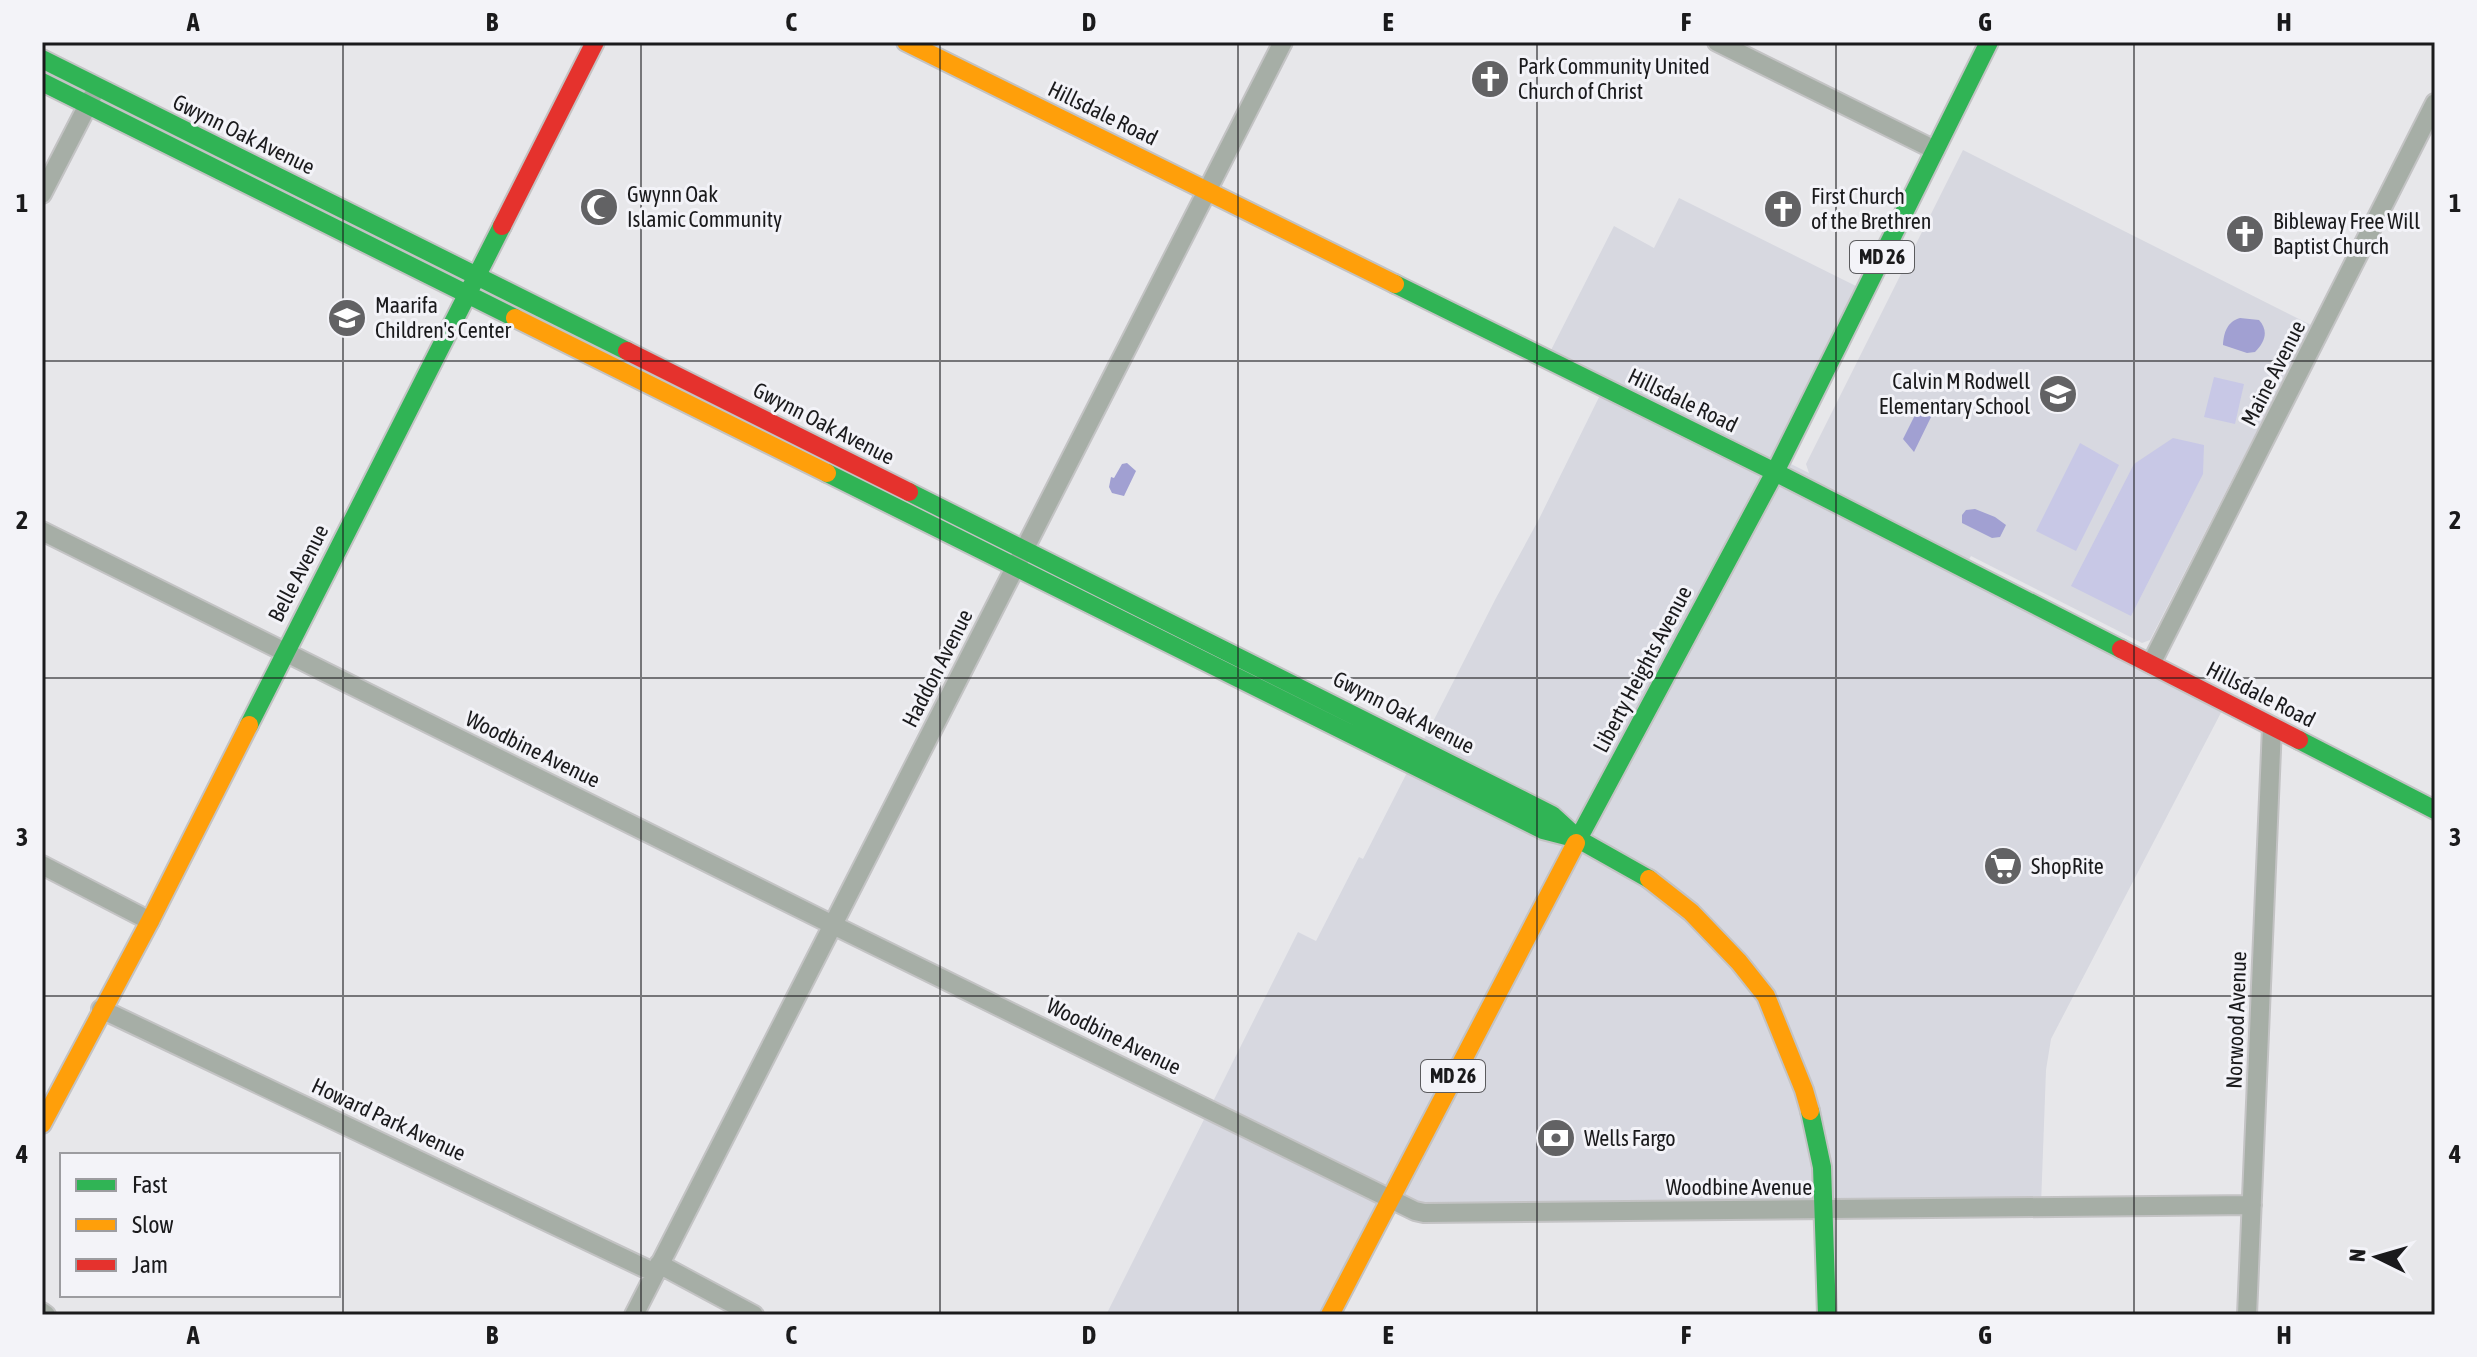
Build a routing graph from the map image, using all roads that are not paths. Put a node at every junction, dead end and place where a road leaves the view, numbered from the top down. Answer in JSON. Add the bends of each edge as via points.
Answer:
{"nodes":[{"id":1,"x":595,"y":42,"type":"edge"},
{"id":2,"x":906,"y":42,"type":"edge"},
{"id":3,"x":1283,"y":42,"type":"edge"},
{"id":4,"x":1717,"y":42,"type":"edge"},
{"id":5,"x":1989,"y":42,"type":"edge"},
{"id":6,"x":42,"y":59,"type":"edge"},
{"id":7,"x":42,"y":82,"type":"edge"},
{"id":8,"x":93,"y":96,"type":"junction"},
{"id":9,"x":2435,"y":103,"type":"edge"},
{"id":10,"x":1935,"y":150,"type":"junction"},
{"id":11,"x":1207,"y":191,"type":"junction"},
{"id":12,"x":42,"y":194,"type":"edge"},
{"id":13,"x":472,"y":284,"type":"junction"},
{"id":14,"x":1775,"y":472,"type":"junction"},
{"id":15,"x":42,"y":531,"type":"edge"},
{"id":16,"x":1019,"y":558,"type":"junction"},
{"id":17,"x":285,"y":652,"type":"junction"},
{"id":18,"x":2151,"y":664,"type":"junction"},
{"id":19,"x":2272,"y":727,"type":"junction"},
{"id":20,"x":2435,"y":810,"type":"edge"},
{"id":21,"x":1578,"y":839,"type":"junction"},
{"id":22,"x":42,"y":865,"type":"edge"},
{"id":23,"x":150,"y":921,"type":"junction"},
{"id":24,"x":833,"y":925,"type":"junction"},
{"id":25,"x":101,"y":1009,"type":"junction"},
{"id":26,"x":42,"y":1124,"type":"edge"},
{"id":27,"x":1390,"y":1199,"type":"junction"},
{"id":28,"x":2252,"y":1205,"type":"junction"},
{"id":29,"x":1825,"y":1211,"type":"junction"},
{"id":30,"x":657,"y":1268,"type":"junction"},
{"id":31,"x":634,"y":1315,"type":"edge"},
{"id":32,"x":754,"y":1315,"type":"edge"},
{"id":33,"x":1330,"y":1315,"type":"edge"},
{"id":34,"x":1827,"y":1315,"type":"edge"},
{"id":35,"x":2247,"y":1315,"type":"edge"}],
"edges":[{"from":1,"to":13,"type":"street","name":"Belle Avenue"},
{"from":2,"to":11,"type":"street","name":"Hillsdale Road"},
{"from":3,"to":11,"type":"street","name":"Haddon Avenue"},
{"from":4,"to":10,"type":"street"},
{"from":5,"to":10,"type":"street","name":"Liberty Heights Avenue","number":"MD 26"},
{"from":6,"to":8,"type":"street","name":"Gwynn Oak Avenue"},
{"from":7,"to":8,"type":"street","name":"Gwynn Oak Avenue"},
{"from":8,"to":12,"type":"street"},
{"from":8,"to":13,"type":"street","name":"Gwynn Oak Avenue"},
{"from":9,"to":18,"type":"street","name":"Maine Avenue"},
{"from":10,"to":14,"type":"street","name":"Liberty Heights Avenue","number":"MD 26"},
{"from":11,"to":14,"type":"street","name":"Hillsdale Road"},
{"from":11,"to":16,"type":"street","name":"Haddon Avenue"},
{"from":13,"to":16,"type":"street","name":"Gwynn Oak Avenue"},
{"from":13,"to":17,"type":"street","name":"Belle Avenue"},
{"from":14,"to":18,"type":"street","name":"Hillsdale Road"},
{"from":14,"to":21,"type":"street","name":"Liberty Heights Avenue","number":"MD 26"},
{"from":15,"to":17,"type":"street","name":"Woodbine Avenue"},
{"from":16,"to":21,"type":"street","name":"Gwynn Oak Avenue","via":[[1505,790],[1552,815]]},
{"from":16,"to":24,"type":"street","name":"Haddon Avenue"},
{"from":17,"to":23,"type":"street","name":"Belle Avenue"},
{"from":17,"to":24,"type":"street","name":"Woodbine Avenue"},
{"from":18,"to":19,"type":"street","name":"Hillsdale Road"},
{"from":19,"to":20,"type":"street","name":"Hillsdale Road"},
{"from":19,"to":28,"type":"street","name":"Norwood Avenue"},
{"from":21,"to":27,"type":"street","name":"Liberty Heights Avenue","number":"MD 26"},
{"from":21,"to":29,"type":"street","name":"Gwynn Oak Avenue","via":[[1671,895],[1766,996],[1814,1122]]},
{"from":22,"to":23,"type":"street"},
{"from":23,"to":25,"type":"street","name":"Belle Avenue"},
{"from":24,"to":27,"type":"street","name":"Woodbine Avenue"},
{"from":24,"to":30,"type":"street","name":"Haddon Avenue"},
{"from":25,"to":26,"type":"street","name":"Belle Avenue"},
{"from":25,"to":30,"type":"street","name":"Howard Park Avenue"},
{"from":27,"to":29,"type":"street","name":"Woodbine Avenue","via":[[1424,1213]]},
{"from":27,"to":33,"type":"street","name":"Liberty Heights Avenue","number":"MD 26"},
{"from":28,"to":29,"type":"street","name":"Woodbine Avenue"},
{"from":28,"to":35,"type":"street","name":"Norwood Avenue"},
{"from":29,"to":34,"type":"street","name":"Gwynn Oak Avenue"},
{"from":30,"to":31,"type":"street","name":"Haddon Avenue"},
{"from":30,"to":32,"type":"street","name":"Howard Park Avenue"}]}
